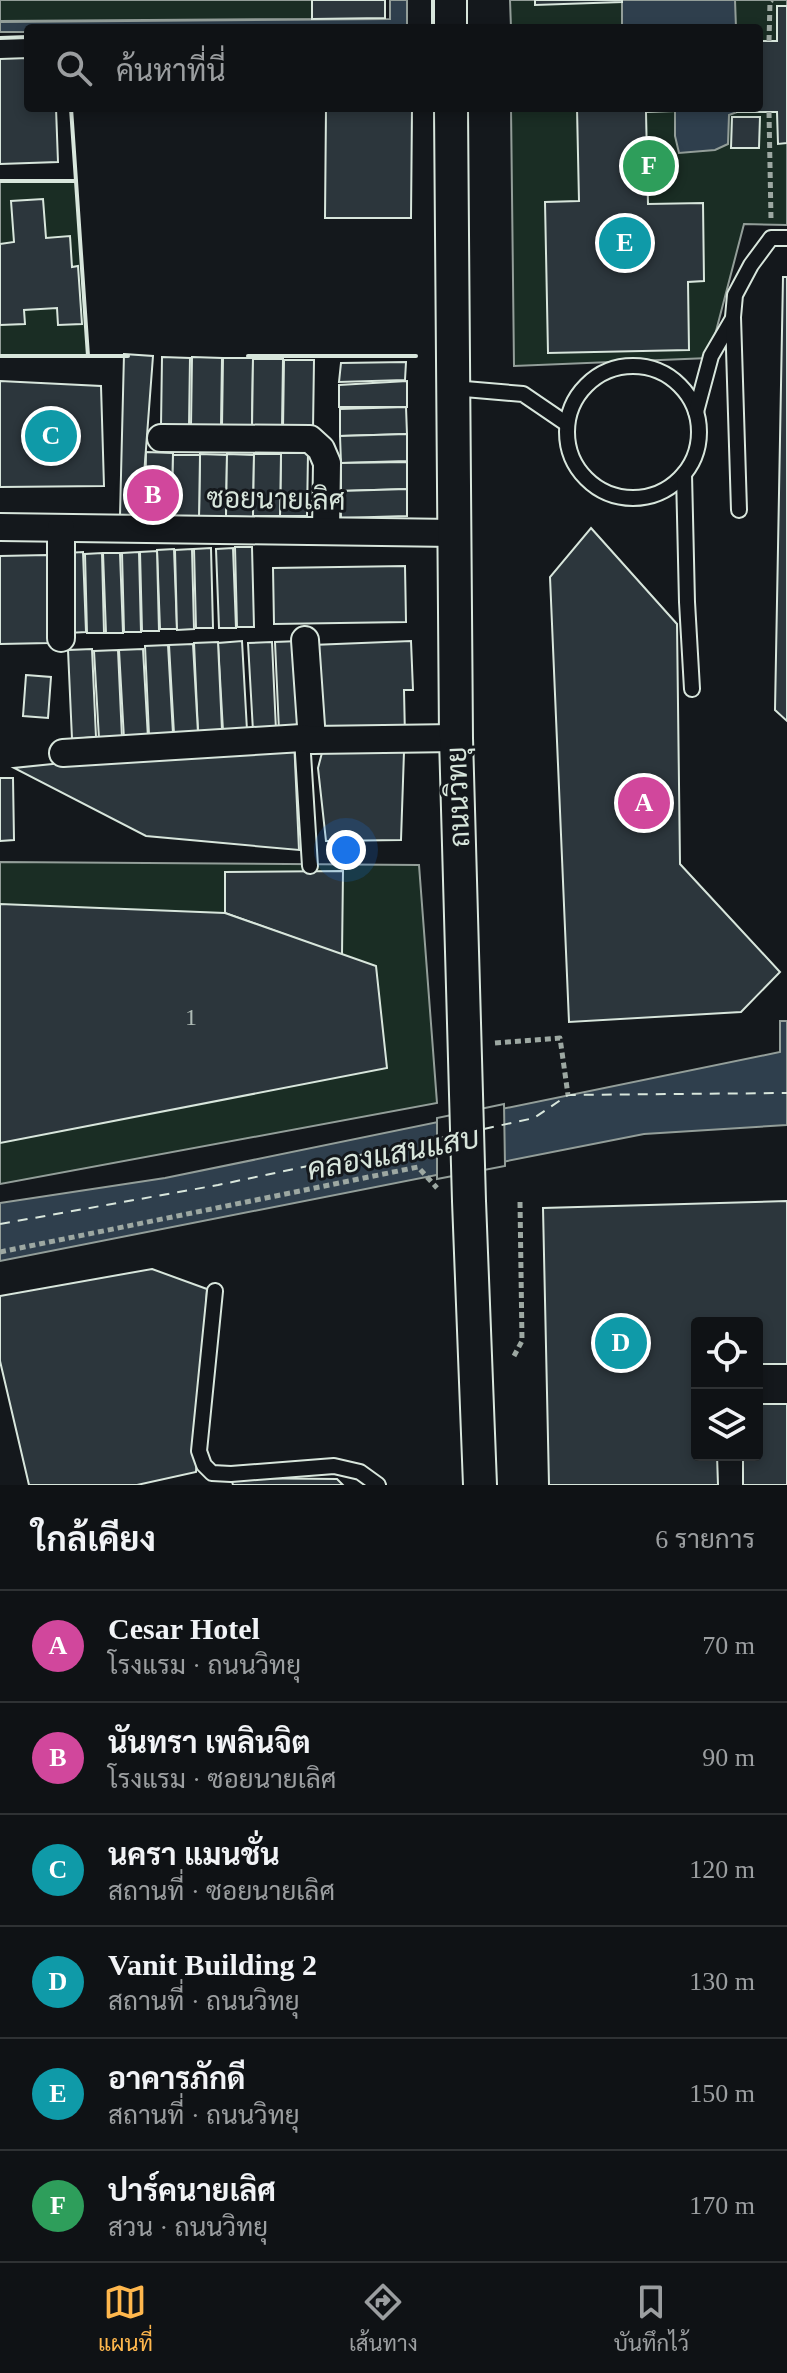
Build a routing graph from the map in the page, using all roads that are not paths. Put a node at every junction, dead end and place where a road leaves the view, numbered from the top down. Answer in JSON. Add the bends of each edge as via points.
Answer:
{"nodes":[{"id":1,"x":450,"y":0,"type":"edge"},
{"id":2,"x":450,"y":24,"type":"edge"},
{"id":3,"x":451,"y":112,"type":"edge"},
{"id":4,"x":787,"y":238,"type":"edge"},
{"id":5,"x":733,"y":317,"type":"junction"},
{"id":6,"x":453,"y":388,"type":"junction"},
{"id":7,"x":696,"y":412,"type":"junction"},
{"id":8,"x":567,"y":424,"type":"junction"},
{"id":9,"x":161,"y":438,"type":"dead end"},
{"id":10,"x":684,"y":474,"type":"junction"},
{"id":11,"x":739,"y":510,"type":"dead end"},
{"id":12,"x":0,"y":527,"type":"edge"},
{"id":13,"x":61,"y":528,"type":"junction"},
{"id":14,"x":326,"y":531,"type":"junction"},
{"id":15,"x":454,"y":533,"type":"junction"},
{"id":16,"x":61,"y":638,"type":"dead end"},
{"id":17,"x":305,"y":640,"type":"dead end"},
{"id":18,"x":692,"y":689,"type":"dead end"},
{"id":19,"x":456,"y":738,"type":"junction"},
{"id":20,"x":307,"y":739,"type":"junction"},
{"id":21,"x":63,"y":753,"type":"dead end"},
{"id":22,"x":310,"y":866,"type":"dead end"},
{"id":23,"x":215,"y":1291,"type":"dead end"},
{"id":24,"x":378,"y":1485,"type":"edge"},
{"id":25,"x":480,"y":1485,"type":"edge"}],
"edges":[{"from":1,"to":2,"type":"street"},
{"from":3,"to":6,"type":"street","name":"ถนนวิทยุ"},
{"from":4,"to":5,"type":"lane","via":[[771,238],[751,265],[735,295]]},
{"from":5,"to":7,"type":"lane","via":[[711,356]]},
{"from":5,"to":11,"type":"lane"},
{"from":6,"to":8,"type":"lane","via":[[523,394]]},
{"from":6,"to":15,"type":"street","name":"ถนนวิทยุ"},
{"from":7,"to":8,"type":"lane","via":[[679,384],[661,372],[620,367],[584,387]]},
{"from":7,"to":10,"type":"lane","via":[[700,440]]},
{"from":8,"to":10,"type":"lane","via":[[568,447],[578,468],[593,485],[614,496],[660,493]]},
{"from":9,"to":14,"type":"street","via":[[310,439],[327,463]]},
{"from":10,"to":18,"type":"lane"},
{"from":12,"to":13,"type":"street","name":"ซอยนายเลิศ"},
{"from":13,"to":14,"type":"street","name":"ซอยนายเลิศ"},
{"from":13,"to":16,"type":"street"},
{"from":14,"to":15,"type":"street","name":"ซอยนายเลิศ"},
{"from":15,"to":19,"type":"street","name":"ถนนวิทยุ"},
{"from":17,"to":20,"type":"street"},
{"from":19,"to":20,"type":"street"},
{"from":19,"to":25,"type":"street","name":"ถนนวิทยุ","via":[[465,1057],[454,1196]]},
{"from":20,"to":21,"type":"street"},
{"from":20,"to":22,"type":"lane"},
{"from":23,"to":24,"type":"lane","via":[[199,1451],[204,1465],[212,1473],[231,1474],[334,1466],[360,1472]]}]}
